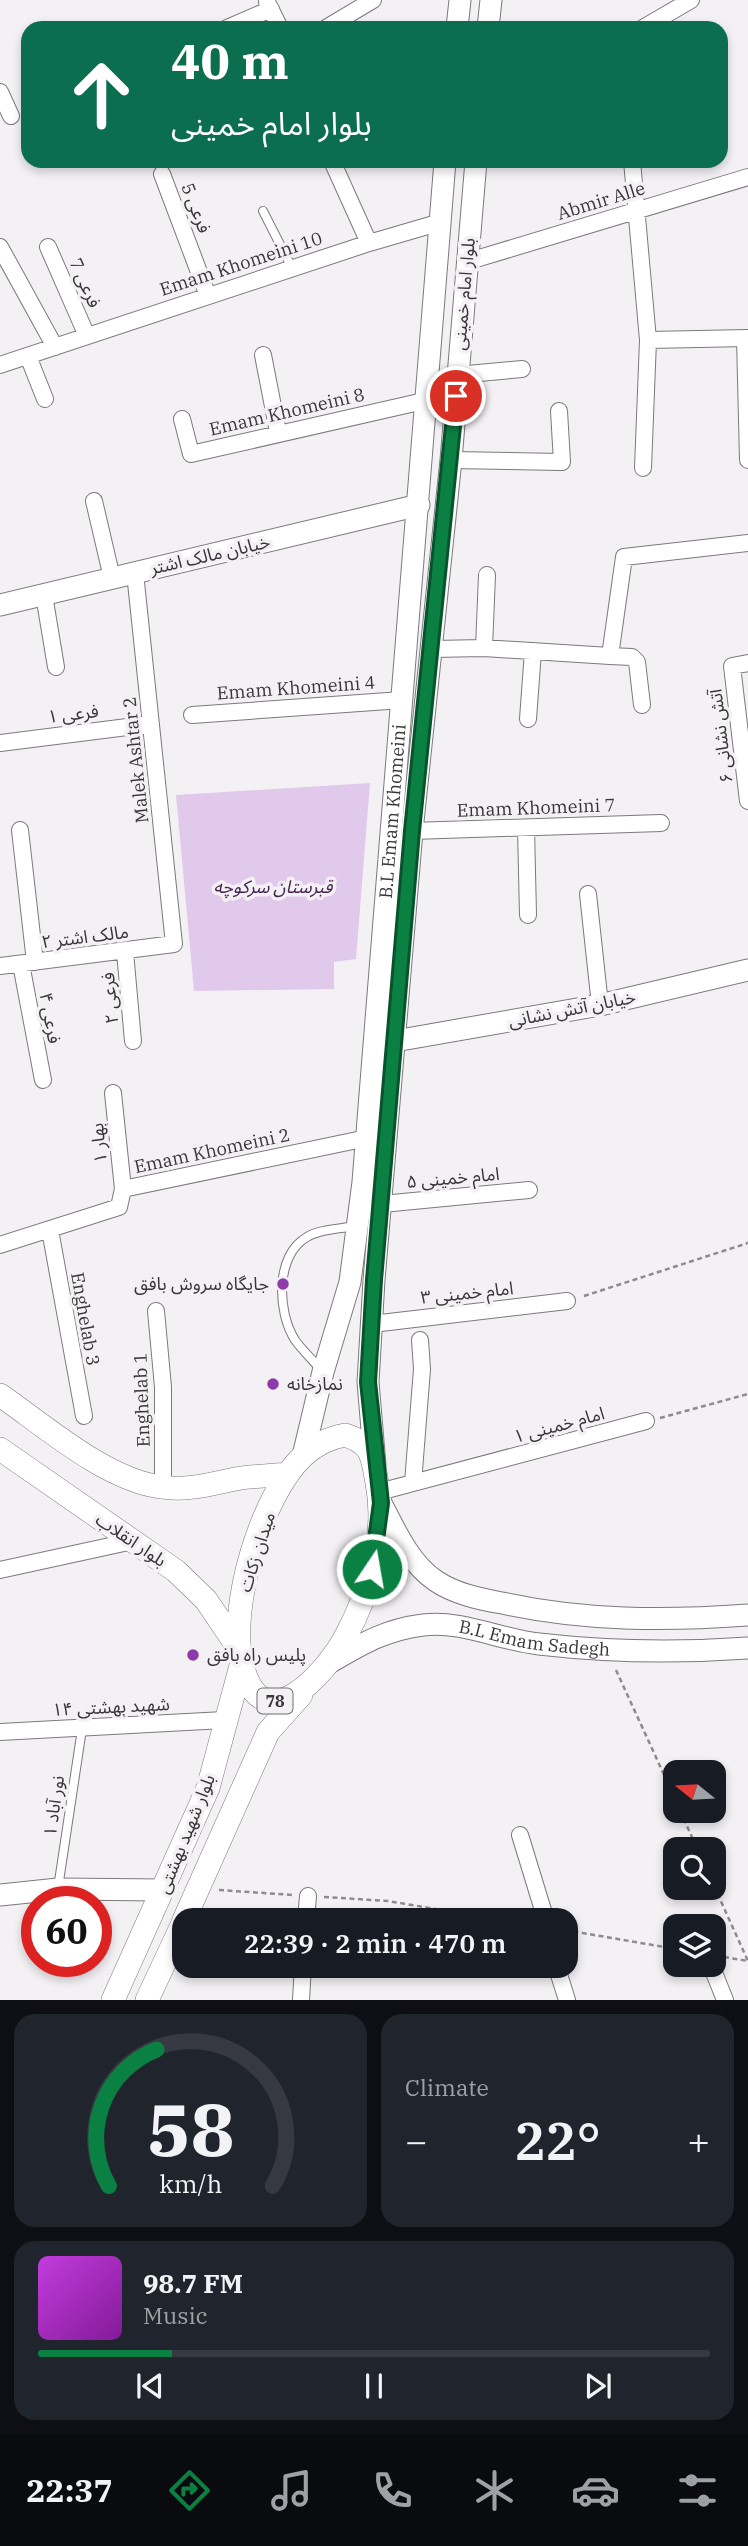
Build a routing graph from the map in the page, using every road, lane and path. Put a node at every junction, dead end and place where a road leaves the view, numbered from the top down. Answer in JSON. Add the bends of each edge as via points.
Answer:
{"nodes":[{"id":1,"x":373,"y":0,"type":"edge"},
{"id":2,"x":460,"y":0,"type":"edge"},
{"id":3,"x":491,"y":0,"type":"edge"},
{"id":4,"x":691,"y":0,"type":"edge"},
{"id":5,"x":268,"y":5,"type":"edge"},
{"id":6,"x":239,"y":21,"type":"edge"},
{"id":7,"x":276,"y":21,"type":"edge"},
{"id":8,"x":338,"y":21,"type":"edge"},
{"id":9,"x":458,"y":21,"type":"edge"},
{"id":10,"x":489,"y":21,"type":"edge"},
{"id":11,"x":655,"y":21,"type":"edge"},
{"id":12,"x":0,"y":92,"type":"edge"},
{"id":13,"x":11,"y":116,"type":"dead end"},
{"id":14,"x":335,"y":168,"type":"edge"},
{"id":15,"x":445,"y":168,"type":"edge"},
{"id":16,"x":475,"y":168,"type":"edge"},
{"id":17,"x":632,"y":168,"type":"edge"},
{"id":18,"x":162,"y":174,"type":"dead end"},
{"id":19,"x":748,"y":177,"type":"edge"},
{"id":20,"x":263,"y":211,"type":"dead end"},
{"id":21,"x":635,"y":211,"type":"junction"},
{"id":22,"x":441,"y":222,"type":"junction"},
{"id":23,"x":369,"y":243,"type":"junction"},
{"id":24,"x":0,"y":247,"type":"edge"},
{"id":25,"x":48,"y":247,"type":"dead end"},
{"id":26,"x":466,"y":262,"type":"junction"},
{"id":27,"x":292,"y":268,"type":"junction"},
{"id":28,"x":208,"y":296,"type":"junction"},
{"id":29,"x":87,"y":336,"type":"junction"},
{"id":30,"x":746,"y":338,"type":"edge"},
{"id":31,"x":648,"y":340,"type":"junction"},
{"id":32,"x":55,"y":346,"type":"junction"},
{"id":33,"x":263,"y":355,"type":"dead end"},
{"id":34,"x":28,"y":356,"type":"junction"},
{"id":35,"x":0,"y":365,"type":"edge"},
{"id":36,"x":522,"y":369,"type":"dead end"},
{"id":37,"x":457,"y":375,"type":"junction"},
{"id":38,"x":45,"y":399,"type":"dead end"},
{"id":39,"x":428,"y":400,"type":"junction"},
{"id":40,"x":559,"y":411,"type":"dead end"},
{"id":41,"x":182,"y":419,"type":"dead end"},
{"id":42,"x":278,"y":432,"type":"junction"},
{"id":43,"x":451,"y":460,"type":"junction"},
{"id":44,"x":748,"y":460,"type":"edge"},
{"id":45,"x":643,"y":468,"type":"dead end"},
{"id":46,"x":94,"y":501,"type":"dead end"},
{"id":47,"x":419,"y":505,"type":"junction"},
{"id":48,"x":748,"y":543,"type":"edge"},
{"id":49,"x":135,"y":573,"type":"junction"},
{"id":50,"x":487,"y":575,"type":"dead end"},
{"id":51,"x":113,"y":579,"type":"junction"},
{"id":52,"x":44,"y":595,"type":"junction"},
{"id":53,"x":0,"y":605,"type":"edge"},
{"id":54,"x":484,"y":648,"type":"junction"},
{"id":55,"x":432,"y":649,"type":"junction"},
{"id":56,"x":533,"y":651,"type":"junction"},
{"id":57,"x":610,"y":656,"type":"junction"},
{"id":58,"x":740,"y":664,"type":"edge"},
{"id":59,"x":56,"y":667,"type":"dead end"},
{"id":60,"x":402,"y":700,"type":"junction"},
{"id":61,"x":642,"y":705,"type":"dead end"},
{"id":62,"x":192,"y":715,"type":"dead end"},
{"id":63,"x":528,"y":719,"type":"dead end"},
{"id":64,"x":151,"y":724,"type":"junction"},
{"id":65,"x":0,"y":743,"type":"edge"},
{"id":66,"x":748,"y":801,"type":"edge"},
{"id":67,"x":661,"y":823,"type":"dead end"},
{"id":68,"x":526,"y":828,"type":"junction"},
{"id":69,"x":20,"y":830,"type":"dead end"},
{"id":70,"x":412,"y":831,"type":"junction"},
{"id":71,"x":387,"y":870,"type":"junction"},
{"id":72,"x":409,"y":877,"type":"junction"},
{"id":73,"x":588,"y":894,"type":"dead end"},
{"id":74,"x":528,"y":915,"type":"dead end"},
{"id":75,"x":404,"y":932,"type":"junction"},
{"id":76,"x":382,"y":935,"type":"junction"},
{"id":77,"x":125,"y":952,"type":"junction"},
{"id":78,"x":28,"y":963,"type":"junction"},
{"id":79,"x":0,"y":966,"type":"edge"},
{"id":80,"x":748,"y":970,"type":"edge"},
{"id":81,"x":600,"y":1005,"type":"junction"},
{"id":82,"x":133,"y":1041,"type":"dead end"},
{"id":83,"x":395,"y":1041,"type":"junction"},
{"id":84,"x":43,"y":1080,"type":"dead end"},
{"id":85,"x":113,"y":1093,"type":"dead end"},
{"id":86,"x":367,"y":1138,"type":"junction"},
{"id":87,"x":123,"y":1189,"type":"junction"},
{"id":88,"x":529,"y":1190,"type":"dead end"},
{"id":89,"x":382,"y":1205,"type":"junction"},
{"id":90,"x":355,"y":1226,"type":"junction"},
{"id":91,"x":50,"y":1230,"type":"junction"},
{"id":92,"x":748,"y":1243,"type":"edge"},
{"id":93,"x":0,"y":1245,"type":"edge"},
{"id":94,"x":567,"y":1301,"type":"joint"},
{"id":95,"x":156,"y":1311,"type":"dead end"},
{"id":96,"x":372,"y":1324,"type":"junction"},
{"id":97,"x":420,"y":1340,"type":"dead end"},
{"id":98,"x":323,"y":1372,"type":"junction"},
{"id":99,"x":748,"y":1394,"type":"edge"},
{"id":100,"x":0,"y":1395,"type":"edge"},
{"id":101,"x":83,"y":1416,"type":"dead end"},
{"id":102,"x":646,"y":1421,"type":"joint"},
{"id":103,"x":0,"y":1449,"type":"edge"},
{"id":104,"x":303,"y":1456,"type":"junction"},
{"id":105,"x":288,"y":1474,"type":"junction"},
{"id":106,"x":413,"y":1483,"type":"junction"},
{"id":107,"x":163,"y":1488,"type":"junction"},
{"id":108,"x":379,"y":1489,"type":"junction"},
{"id":109,"x":133,"y":1541,"type":"junction"},
{"id":110,"x":0,"y":1570,"type":"edge"},
{"id":111,"x":482,"y":1599,"type":"junction"},
{"id":112,"x":748,"y":1615,"type":"edge"},
{"id":113,"x":476,"y":1631,"type":"junction"},
{"id":114,"x":748,"y":1648,"type":"edge"},
{"id":115,"x":607,"y":1651,"type":"junction"},
{"id":116,"x":241,"y":1657,"type":"junction"},
{"id":117,"x":329,"y":1663,"type":"junction"},
{"id":118,"x":310,"y":1684,"type":"junction"},
{"id":119,"x":224,"y":1720,"type":"junction"},
{"id":120,"x":82,"y":1729,"type":"junction"},
{"id":121,"x":0,"y":1732,"type":"edge"},
{"id":122,"x":663,"y":1773,"type":"edge"},
{"id":123,"x":520,"y":1835,"type":"dead end"},
{"id":124,"x":58,"y":1886,"type":"edge"},
{"id":125,"x":198,"y":1889,"type":"junction"},
{"id":126,"x":112,"y":1890,"type":"edge"},
{"id":127,"x":163,"y":1890,"type":"junction"},
{"id":128,"x":21,"y":1893,"type":"edge"},
{"id":129,"x":0,"y":1895,"type":"edge"},
{"id":130,"x":307,"y":1896,"type":"junction"},
{"id":131,"x":720,"y":1900,"type":"edge"},
{"id":132,"x":189,"y":1908,"type":"edge"},
{"id":133,"x":306,"y":1908,"type":"edge"},
{"id":134,"x":430,"y":1908,"type":"edge"},
{"id":135,"x":543,"y":1908,"type":"edge"},
{"id":136,"x":578,"y":1932,"type":"edge"},
{"id":137,"x":172,"y":1946,"type":"edge"},
{"id":138,"x":663,"y":1947,"type":"edge"},
{"id":139,"x":726,"y":1957,"type":"edge"},
{"id":140,"x":748,"y":1961,"type":"edge"},
{"id":141,"x":716,"y":1977,"type":"edge"},
{"id":142,"x":302,"y":1978,"type":"edge"},
{"id":143,"x":560,"y":1978,"type":"edge"},
{"id":144,"x":113,"y":2000,"type":"edge"},
{"id":145,"x":147,"y":2000,"type":"edge"},
{"id":146,"x":301,"y":2000,"type":"edge"},
{"id":147,"x":567,"y":2000,"type":"edge"},
{"id":148,"x":725,"y":2000,"type":"edge"}],
"edges":[{"from":1,"to":8,"type":"street"},
{"from":2,"to":9,"type":"main road"},
{"from":3,"to":10,"type":"main road"},
{"from":4,"to":11,"type":"street"},
{"from":5,"to":6,"type":"street"},
{"from":5,"to":7,"type":"street"},
{"from":12,"to":13,"type":"street"},
{"from":14,"to":23,"type":"street"},
{"from":15,"to":22,"type":"main road","name":"B.L Emam Khomeini"},
{"from":16,"to":26,"type":"main road","name":"بلوار امام خمینی"},
{"from":17,"to":21,"type":"street"},
{"from":18,"to":28,"type":"street","name":"فرعی 5"},
{"from":19,"to":21,"type":"street","name":"Abmir Alle"},
{"from":20,"to":27,"type":"lane"},
{"from":21,"to":26,"type":"street","name":"Abmir Alle"},
{"from":21,"to":31,"type":"street"},
{"from":22,"to":23,"type":"street","name":"Emam Khomeini 10"},
{"from":22,"to":39,"type":"main road","name":"B.L Emam Khomeini"},
{"from":23,"to":27,"type":"street","name":"Emam Khomeini 10"},
{"from":24,"to":32,"type":"street"},
{"from":25,"to":29,"type":"street","name":"فرعی 7"},
{"from":26,"to":37,"type":"main road","name":"بلوار امام خمینی"},
{"from":27,"to":28,"type":"street","name":"Emam Khomeini 10"},
{"from":28,"to":29,"type":"street","name":"Emam Khomeini 10"},
{"from":29,"to":32,"type":"street","name":"Emam Khomeini 10"},
{"from":30,"to":31,"type":"street"},
{"from":30,"to":44,"type":"street"},
{"from":31,"to":45,"type":"street"},
{"from":32,"to":34,"type":"street","name":"Emam Khomeini 10"},
{"from":33,"to":42,"type":"street"},
{"from":34,"to":35,"type":"street","name":"Emam Khomeini 10"},
{"from":34,"to":38,"type":"street"},
{"from":36,"to":37,"type":"street"},
{"from":37,"to":43,"type":"main road","name":"بلوار امام خمینی"},
{"from":39,"to":42,"type":"street","name":"Emam Khomeini 8"},
{"from":39,"to":47,"type":"main road","name":"B.L Emam Khomeini"},
{"from":40,"to":43,"type":"street","via":[[562,462]]},
{"from":41,"to":42,"type":"street","name":"Emam Khomeini 8","via":[[191,454]]},
{"from":43,"to":55,"type":"main road","name":"بلوار امام خمینی"},
{"from":46,"to":51,"type":"street"},
{"from":47,"to":49,"type":"main road","name":"خیابان مالک اشتر"},
{"from":47,"to":60,"type":"main road","name":"B.L Emam Khomeini"},
{"from":48,"to":57,"type":"street","via":[[624,557]]},
{"from":49,"to":51,"type":"main road","name":"خیابان مالک اشتر"},
{"from":49,"to":64,"type":"street","name":"Malek Ashtar 2"},
{"from":50,"to":54,"type":"street"},
{"from":51,"to":52,"type":"main road","name":"خیابان مالک اشتر"},
{"from":52,"to":53,"type":"main road","name":"خیابان مالک اشتر"},
{"from":52,"to":59,"type":"street"},
{"from":54,"to":55,"type":"street"},
{"from":54,"to":56,"type":"street"},
{"from":55,"to":70,"type":"main road","name":"بلوار امام خمینی"},
{"from":56,"to":57,"type":"street"},
{"from":56,"to":63,"type":"street"},
{"from":57,"to":61,"type":"street","via":[[632,657],[637,662]]},
{"from":58,"to":66,"type":"street","name":"آتش نشانی ۶"},
{"from":60,"to":62,"type":"street","name":"Emam Khomeini 4"},
{"from":60,"to":71,"type":"main road","name":"B.L Emam Khomeini"},
{"from":64,"to":65,"type":"street","name":"فرعی ۱"},
{"from":64,"to":77,"type":"street","name":"Malek Ashtar 2","via":[[174,944]]},
{"from":67,"to":68,"type":"street","name":"Emam Khomeini 7"},
{"from":68,"to":70,"type":"street","name":"Emam Khomeini 7"},
{"from":68,"to":74,"type":"street"},
{"from":69,"to":78,"type":"street","name":"فرعی ۴"},
{"from":70,"to":72,"type":"main road","name":"بلوار امام خمینی"},
{"from":71,"to":72,"type":"main road","via":[[393,882]]},
{"from":71,"to":76,"type":"main road","name":"B.L Emam Khomeini"},
{"from":72,"to":75,"type":"main road","name":"بلوار امام خمینی"},
{"from":73,"to":81,"type":"street"},
{"from":75,"to":76,"type":"main road","via":[[390,923]]},
{"from":75,"to":83,"type":"main road","name":"بلوار امام خمینی"},
{"from":76,"to":86,"type":"main road","name":"B.L Emam Khomeini"},
{"from":77,"to":78,"type":"street","name":"مالک اشتر ۲"},
{"from":77,"to":82,"type":"street","name":"فرعی ۲"},
{"from":78,"to":79,"type":"street","name":"مالک اشتر ۲"},
{"from":78,"to":84,"type":"street","name":"فرعی ۴"},
{"from":80,"to":81,"type":"main road","name":"خیابان آتش نشانی"},
{"from":81,"to":83,"type":"main road","name":"خیابان آتش نشانی"},
{"from":83,"to":89,"type":"main road","name":"بلوار امام خمینی"},
{"from":85,"to":87,"type":"street","name":"بهار ۱"},
{"from":86,"to":87,"type":"street","name":"Emam Khomeini 2"},
{"from":86,"to":90,"type":"main road","name":"B.L Emam Khomeini"},
{"from":87,"to":91,"type":"street","name":"Emam Khomeini 2","via":[[119,1208]]},
{"from":88,"to":89,"type":"street","name":"امام خمینی ۵"},
{"from":89,"to":96,"type":"main road","name":"بلوار امام خمینی"},
{"from":90,"to":98,"type":"main road","name":"B.L Emam Khomeini","via":[[350,1282]]},
{"from":90,"to":98,"type":"lane","via":[[308,1236],[296,1246],[285,1267],[285,1316],[295,1339]]},
{"from":91,"to":93,"type":"street","name":"Emam Khomeini 2"},
{"from":91,"to":101,"type":"street","name":"Enghelab 3"},
{"from":92,"to":94,"type":"path"},
{"from":94,"to":96,"type":"street","name":"امام خمینی ۳"},
{"from":95,"to":107,"type":"street","name":"Enghelab 1","via":[[163,1387]]},
{"from":96,"to":108,"type":"main road","name":"بلوار امام خمینی","via":[[368,1382]]},
{"from":97,"to":106,"type":"street"},
{"from":98,"to":104,"type":"main road","name":"B.L Emam Khomeini"},
{"from":99,"to":102,"type":"path"},
{"from":100,"to":107,"type":"main road","via":[[102,1465]]},
{"from":102,"to":106,"type":"street","name":"امام خمینی ۱"},
{"from":103,"to":109,"type":"main road","name":"بلوار انقلاب","number":"78"},
{"from":104,"to":105,"type":"main road","name":"میدان زکات","number":"78"},
{"from":104,"to":108,"type":"main road","name":"میدان زکات","number":"78","via":[[327,1439],[345,1435],[360,1440],[372,1453]]},
{"from":105,"to":107,"type":"main road"},
{"from":105,"to":116,"type":"main road","name":"میدان زکات","number":"78","via":[[249,1568],[242,1601]]},
{"from":106,"to":108,"type":"street","name":"امام خمینی ۱"},
{"from":108,"to":111,"type":"main road","via":[[402,1545],[435,1581]]},
{"from":108,"to":117,"type":"main road","name":"میدان زکات","number":"78","via":[[379,1535],[364,1592]]},
{"from":109,"to":110,"type":"street"},
{"from":109,"to":116,"type":"main road","name":"بلوار انقلاب","number":"78","via":[[176,1571],[206,1600]]},
{"from":111,"to":112,"type":"main road","via":[[540,1612],[609,1619]]},
{"from":111,"to":113,"type":"main road","via":[[468,1613]]},
{"from":113,"to":115,"type":"main road","name":"B.L Emam Sadegh","via":[[535,1644]]},
{"from":113,"to":117,"type":"main road","name":"B.L Emam Sadegh","via":[[426,1624],[383,1632]]},
{"from":114,"to":115,"type":"main road","name":"B.L Emam Sadegh"},
{"from":115,"to":122,"type":"path"},
{"from":116,"to":118,"type":"main road","name":"میدان زکات","number":"78","via":[[248,1684],[260,1696],[275,1701],[292,1698]]},
{"from":116,"to":119,"type":"main road","name":"بلوار شهید بهشتی","number":"78"},
{"from":117,"to":118,"type":"main road","name":"میدان زکات","number":"78"},
{"from":118,"to":125,"type":"main road","name":"بلوار شهید بهشتی","number":"78","via":[[268,1732]]},
{"from":119,"to":120,"type":"street","name":"شهید بهشتی ۱۴"},
{"from":119,"to":127,"type":"main road","name":"بلوار شهید بهشتی","number":"78","via":[[208,1787]]},
{"from":120,"to":121,"type":"street","name":"شهید بهشتی ۱۴"},
{"from":120,"to":124,"type":"lane","name":"نور آباد ۱"},
{"from":123,"to":135,"type":"street"},
{"from":125,"to":130,"type":"path"},
{"from":125,"to":132,"type":"main road","name":"بلوار شهید بهشتی","number":"78"},
{"from":126,"to":127,"type":"main road"},
{"from":127,"to":144,"type":"main road","name":"بلوار شهید بهشتی","number":"78"},
{"from":128,"to":129,"type":"main road"},
{"from":130,"to":133,"type":"street"},
{"from":130,"to":134,"type":"path"},
{"from":131,"to":140,"type":"path"},
{"from":136,"to":138,"type":"path"},
{"from":137,"to":145,"type":"main road","name":"بلوار شهید بهشتی","number":"78"},
{"from":139,"to":140,"type":"path"},
{"from":141,"to":148,"type":"street"},
{"from":142,"to":146,"type":"street"},
{"from":143,"to":147,"type":"street"}]}
